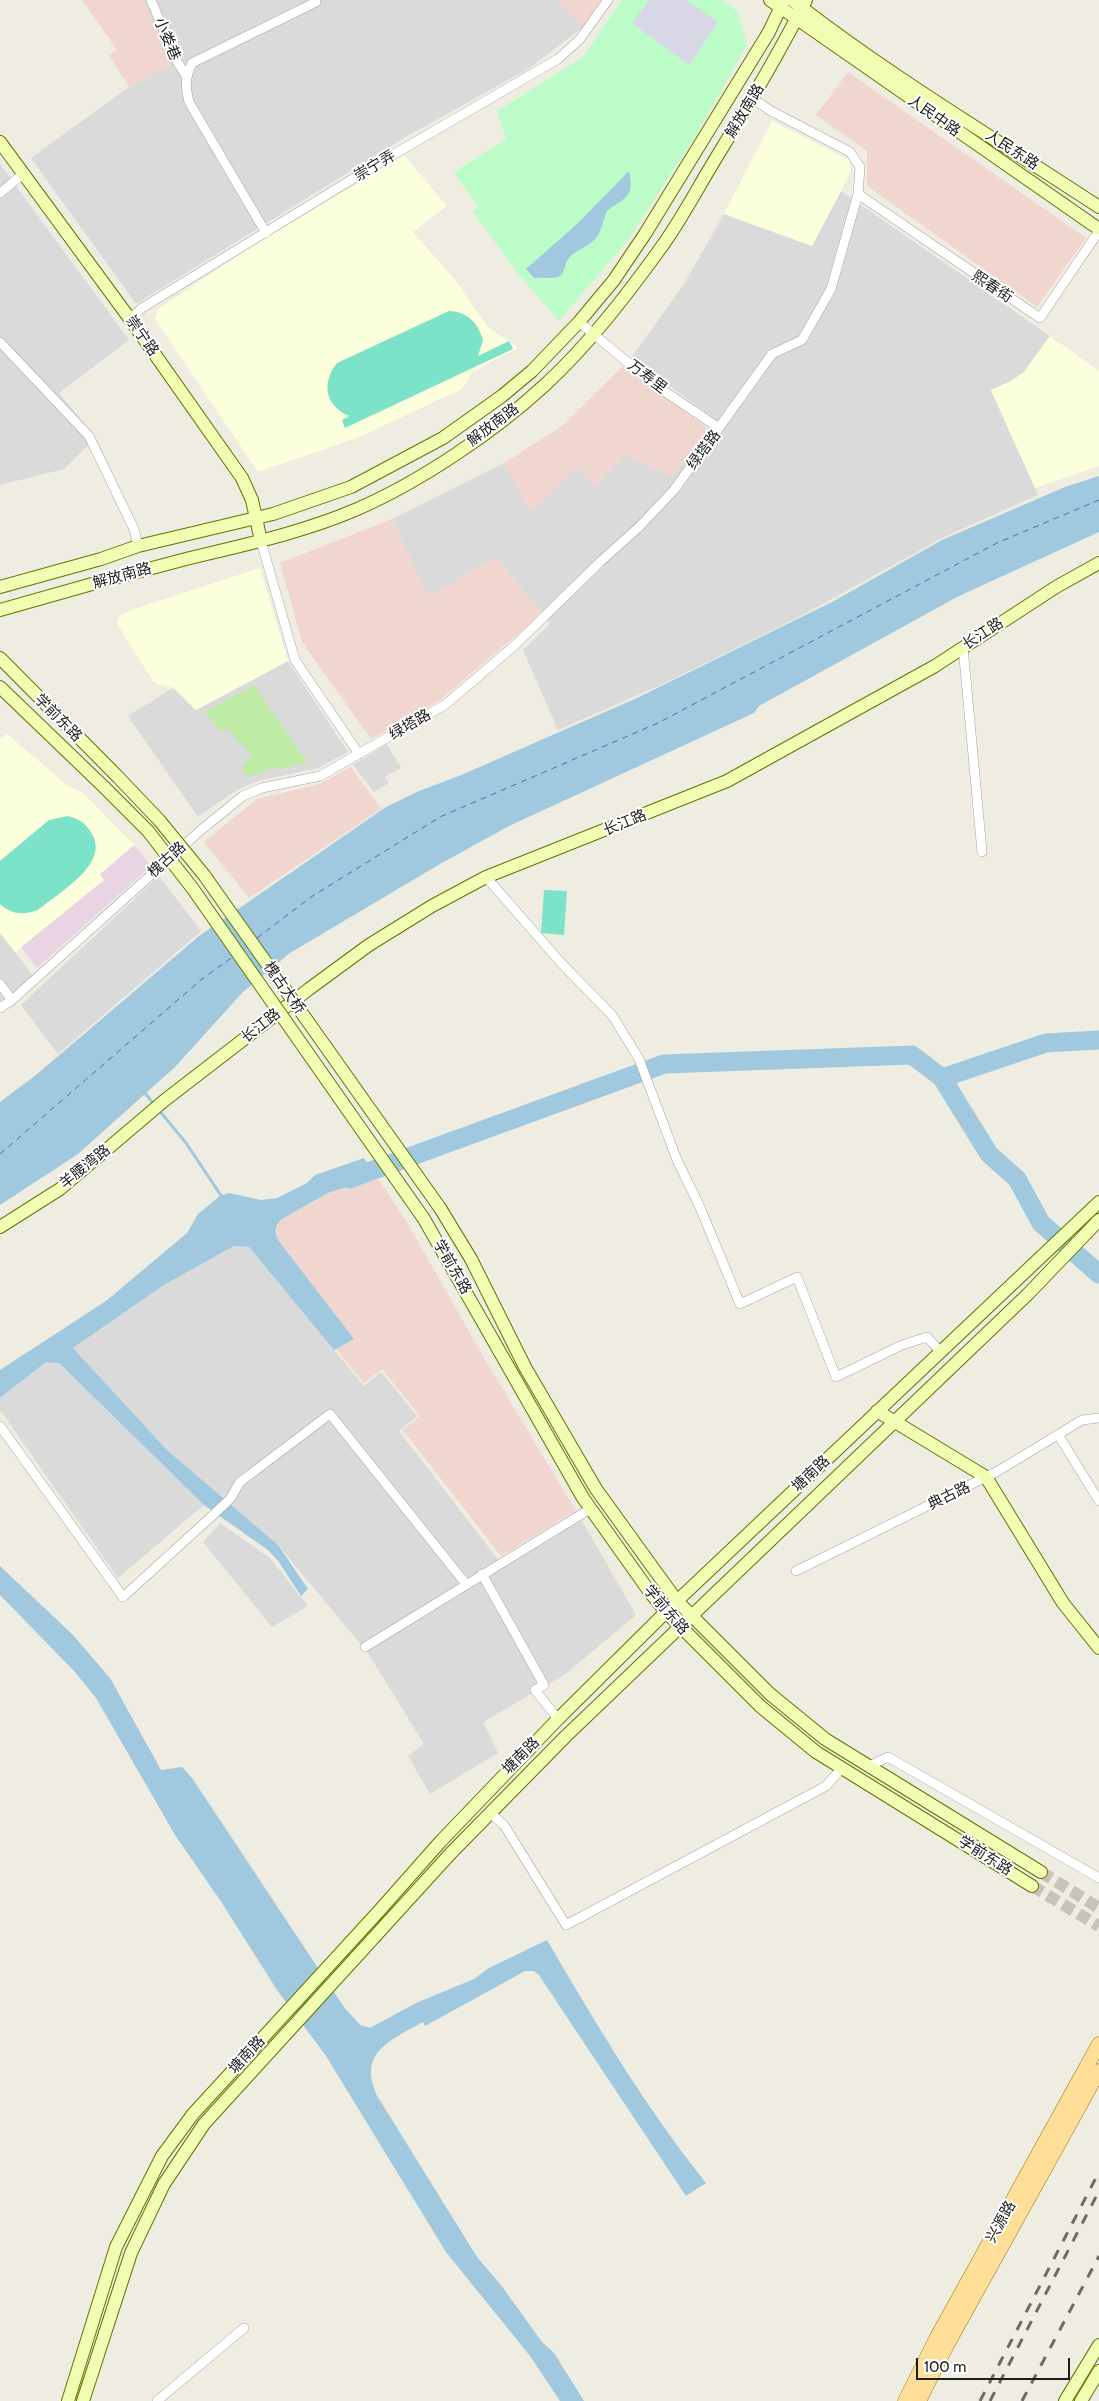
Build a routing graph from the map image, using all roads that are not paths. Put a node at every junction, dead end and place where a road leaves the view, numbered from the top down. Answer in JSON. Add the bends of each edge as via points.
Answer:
{"nodes":[{"id":1,"x":151,"y":0,"type":"edge"},
{"id":2,"x":315,"y":0,"type":"edge"},
{"id":3,"x":608,"y":0,"type":"edge"},
{"id":4,"x":778,"y":2,"type":"edge"},
{"id":5,"x":799,"y":6,"type":"edge"},
{"id":6,"x":186,"y":76,"type":"junction"},
{"id":7,"x":753,"y":99,"type":"junction"},
{"id":8,"x":0,"y":142,"type":"edge"},
{"id":9,"x":23,"y":174,"type":"junction"},
{"id":10,"x":0,"y":193,"type":"edge"},
{"id":11,"x":858,"y":194,"type":"junction"},
{"id":12,"x":1099,"y":206,"type":"edge"},
{"id":13,"x":1099,"y":230,"type":"edge"},
{"id":14,"x":266,"y":233,"type":"junction"},
{"id":15,"x":130,"y":319,"type":"junction"},
{"id":16,"x":579,"y":322,"type":"junction"},
{"id":17,"x":592,"y":334,"type":"junction"},
{"id":18,"x":0,"y":342,"type":"edge"},
{"id":19,"x":719,"y":428,"type":"junction"},
{"id":20,"x":256,"y":518,"type":"junction"},
{"id":21,"x":261,"y":541,"type":"junction"},
{"id":22,"x":138,"y":546,"type":"junction"},
{"id":23,"x":1099,"y":563,"type":"edge"},
{"id":24,"x":0,"y":587,"type":"edge"},
{"id":25,"x":0,"y":610,"type":"edge"},
{"id":26,"x":963,"y":648,"type":"junction"},
{"id":27,"x":0,"y":658,"type":"edge"},
{"id":28,"x":0,"y":687,"type":"edge"},
{"id":29,"x":359,"y":754,"type":"junction"},
{"id":30,"x":117,"y":776,"type":"joint"},
{"id":31,"x":104,"y":787,"type":"joint"},
{"id":32,"x":982,"y":852,"type":"dead end"},
{"id":33,"x":486,"y":878,"type":"junction"},
{"id":34,"x":0,"y":984,"type":"edge"},
{"id":35,"x":12,"y":1000,"type":"junction"},
{"id":36,"x":0,"y":1008,"type":"edge"},
{"id":37,"x":165,"y":1100,"type":"joint"},
{"id":38,"x":1099,"y":1202,"type":"edge"},
{"id":39,"x":440,"y":1208,"type":"joint"},
{"id":40,"x":424,"y":1219,"type":"joint"},
{"id":41,"x":1095,"y":1219,"type":"edge"},
{"id":42,"x":0,"y":1226,"type":"edge"},
{"id":43,"x":941,"y":1352,"type":"junction"},
{"id":44,"x":877,"y":1411,"type":"junction"},
{"id":45,"x":1099,"y":1418,"type":"edge"},
{"id":46,"x":894,"y":1422,"type":"junction"},
{"id":47,"x":0,"y":1426,"type":"edge"},
{"id":48,"x":1059,"y":1436,"type":"junction"},
{"id":49,"x":986,"y":1477,"type":"junction"},
{"id":50,"x":1099,"y":1502,"type":"edge"},
{"id":51,"x":590,"y":1509,"type":"junction"},
{"id":52,"x":796,"y":1571,"type":"dead end"},
{"id":53,"x":482,"y":1574,"type":"junction"},
{"id":54,"x":466,"y":1584,"type":"junction"},
{"id":55,"x":677,"y":1601,"type":"junction"},
{"id":56,"x":666,"y":1612,"type":"junction"},
{"id":57,"x":679,"y":1626,"type":"junction"},
{"id":58,"x":365,"y":1647,"type":"dead end"},
{"id":59,"x":1099,"y":1648,"type":"edge"},
{"id":60,"x":558,"y":1718,"type":"junction"},
{"id":61,"x":869,"y":1766,"type":"junction"},
{"id":62,"x":841,"y":1769,"type":"junction"},
{"id":63,"x":490,"y":1813,"type":"junction"},
{"id":64,"x":1041,"y":1872,"type":"tunnel mouth"},
{"id":65,"x":1099,"y":1878,"type":"edge"},
{"id":66,"x":1032,"y":1886,"type":"tunnel mouth"},
{"id":67,"x":1099,"y":2044,"type":"edge"},
{"id":68,"x":1099,"y":2071,"type":"edge"},
{"id":69,"x":244,"y":2328,"type":"dead end"},
{"id":70,"x":1099,"y":2345,"type":"edge"},
{"id":71,"x":1099,"y":2371,"type":"edge"},
{"id":72,"x":68,"y":2401,"type":"edge"},
{"id":73,"x":83,"y":2401,"type":"edge"},
{"id":74,"x":157,"y":2401,"type":"edge"},
{"id":75,"x":904,"y":2401,"type":"edge"},
{"id":76,"x":919,"y":2401,"type":"edge"},
{"id":77,"x":1064,"y":2401,"type":"edge"},
{"id":78,"x":1081,"y":2401,"type":"edge"}],
"edges":[{"from":1,"to":6,"type":"street","name":"小娄巷"},
{"from":2,"to":6,"type":"street","via":[[192,63]]},
{"from":3,"to":14,"type":"street","name":"崇宁弄","via":[[580,39],[558,59]]},
{"from":4,"to":5,"type":"main road","name":"人民中路"},
{"from":4,"to":16,"type":"main road","name":"解放南路","via":[[769,32],[645,234],[614,280]]},
{"from":5,"to":7,"type":"main road","name":"解放南路"},
{"from":5,"to":12,"type":"main road","name":"人民东路","via":[[956,114]]},
{"from":5,"to":13,"type":"main road","name":"人民中路","via":[[939,120]]},
{"from":6,"to":14,"type":"street","via":[[189,102]]},
{"from":7,"to":11,"type":"street","name":"绿塔路","via":[[850,152],[860,167]]},
{"from":7,"to":17,"type":"main road","name":"解放南路","via":[[662,247]]},
{"from":8,"to":9,"type":"main road","name":"崇宁路"},
{"from":9,"to":10,"type":"street"},
{"from":9,"to":15,"type":"main road","name":"崇宁路"},
{"from":11,"to":13,"type":"street","name":"熙春街","via":[[1040,318]]},
{"from":11,"to":19,"type":"street","name":"绿塔路","via":[[831,289],[802,340],[772,354]]},
{"from":14,"to":15,"type":"street","name":"崇宁弄","via":[[142,308]]},
{"from":15,"to":20,"type":"main road","name":"崇宁路","via":[[242,478]]},
{"from":16,"to":17,"type":"street","name":"万寿里"},
{"from":16,"to":20,"type":"main road","name":"解放南路","via":[[532,371],[443,438],[351,486]]},
{"from":17,"to":19,"type":"street","name":"万寿里","via":[[655,385]]},
{"from":17,"to":21,"type":"main road","name":"解放南路","via":[[546,383],[505,417],[425,473],[355,510]]},
{"from":18,"to":22,"type":"street","via":[[89,436],[134,529]]},
{"from":19,"to":29,"type":"street","name":"绿塔路","via":[[674,490],[640,527],[514,646],[446,704]]},
{"from":20,"to":21,"type":"main road","name":"崇宁路"},
{"from":20,"to":22,"type":"main road","name":"解放南路"},
{"from":21,"to":25,"type":"main road","name":"解放南路","via":[[107,579]]},
{"from":21,"to":29,"type":"street","via":[[295,660]]},
{"from":22,"to":24,"type":"main road","name":"解放南路"},
{"from":23,"to":26,"type":"main road","name":"长江路","via":[[1056,586]]},
{"from":26,"to":32,"type":"street"},
{"from":26,"to":33,"type":"main road","name":"长江路","via":[[727,781]]},
{"from":27,"to":30,"type":"main road","name":"学前东路"},
{"from":28,"to":31,"type":"main road","name":"学前东路"},
{"from":29,"to":35,"type":"street","name":"槐古路","via":[[320,776],[262,788],[243,796],[200,830]]},
{"from":30,"to":39,"type":"main road","name":"槐古大桥","bridge":true,"via":[[160,820],[204,875]]},
{"from":31,"to":40,"type":"main road","name":"槐古大桥","bridge":true,"via":[[148,831],[194,889]]},
{"from":33,"to":37,"type":"main road","name":"长江路","via":[[432,906],[369,945]]},
{"from":33,"to":43,"type":"street","via":[[612,1015],[639,1059],[740,1304],[797,1277],[836,1376],[902,1345],[928,1338]]},
{"from":34,"to":35,"type":"street"},
{"from":35,"to":36,"type":"street","name":"槐古路"},
{"from":37,"to":42,"type":"main road","name":"羊腰湾路","via":[[60,1189]]},
{"from":38,"to":41,"type":"main road","name":"塘南路"},
{"from":39,"to":55,"type":"main road","name":"学前东路","via":[[471,1259],[525,1367],[600,1495]]},
{"from":40,"to":51,"type":"main road","name":"学前东路"},
{"from":41,"to":43,"type":"main road","name":"塘南路","via":[[1032,1267]]},
{"from":41,"to":46,"type":"main road","name":"塘南路","via":[[1044,1277]]},
{"from":43,"to":44,"type":"main road","name":"塘南路"},
{"from":44,"to":46,"type":"main road"},
{"from":44,"to":55,"type":"main road","name":"塘南路"},
{"from":45,"to":48,"type":"street","name":"典古路","via":[[1082,1420]]},
{"from":46,"to":49,"type":"main road"},
{"from":46,"to":57,"type":"main road","name":"塘南路"},
{"from":47,"to":54,"type":"street","via":[[123,1597],[230,1499],[240,1482],[330,1414]]},
{"from":48,"to":49,"type":"street","name":"典古路"},
{"from":48,"to":50,"type":"street"},
{"from":49,"to":52,"type":"street","name":"典古路"},
{"from":49,"to":59,"type":"main road","via":[[1063,1603]]},
{"from":51,"to":53,"type":"street"},
{"from":51,"to":56,"type":"main road","name":"学前东路"},
{"from":53,"to":54,"type":"street"},
{"from":53,"to":60,"type":"street","via":[[544,1685],[535,1690]]},
{"from":54,"to":58,"type":"street"},
{"from":55,"to":56,"type":"main road","name":"塘南路"},
{"from":55,"to":61,"type":"main road","name":"学前东路","via":[[770,1694],[825,1739]]},
{"from":56,"to":57,"type":"main road","name":"学前东路"},
{"from":56,"to":60,"type":"main road","name":"塘南路"},
{"from":57,"to":62,"type":"main road","name":"学前东路","via":[[760,1706]]},
{"from":57,"to":63,"type":"main road","name":"塘南路"},
{"from":60,"to":72,"type":"main road","name":"塘南路","via":[[441,1841],[193,2114],[162,2156],[116,2247]]},
{"from":61,"to":64,"type":"main road","name":"学前东路"},
{"from":61,"to":65,"type":"street","via":[[888,1757]]},
{"from":62,"to":63,"type":"street","via":[[826,1786],[566,1925],[504,1825]]},
{"from":62,"to":66,"type":"main road","name":"学前东路"},
{"from":63,"to":73,"type":"main road","name":"塘南路","via":[[204,2124],[164,2184],[131,2253]]},
{"from":67,"to":75,"type":"main road","name":"兴源路"},
{"from":68,"to":76,"type":"main road","name":"兴源路"},
{"from":69,"to":74,"type":"street"},
{"from":70,"to":77,"type":"main road"},
{"from":71,"to":78,"type":"main road"}]}
